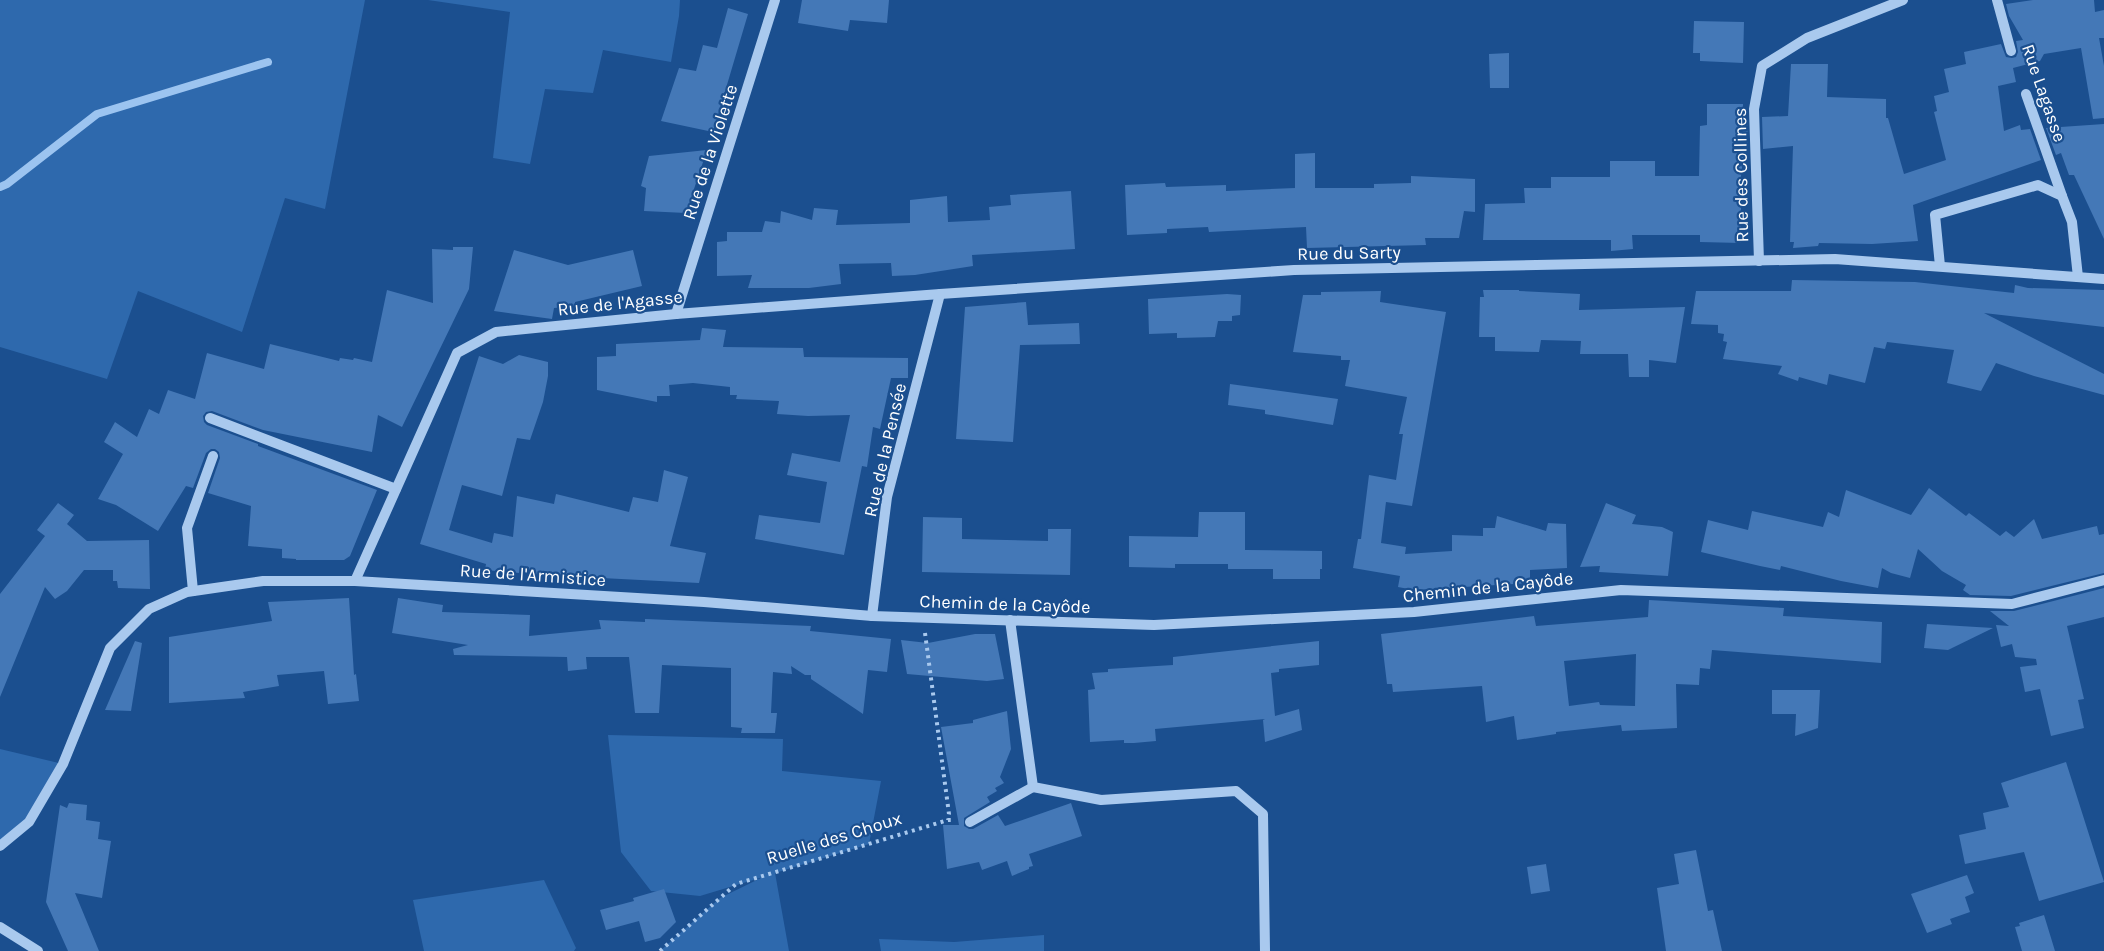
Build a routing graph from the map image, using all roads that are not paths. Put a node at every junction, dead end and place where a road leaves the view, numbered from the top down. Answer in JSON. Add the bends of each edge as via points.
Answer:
{"nodes":[{"id":1,"x":776,"y":0,"type":"edge"},
{"id":2,"x":1903,"y":0,"type":"edge"},
{"id":3,"x":1997,"y":0,"type":"edge"},
{"id":4,"x":2011,"y":51,"type":"dead end"},
{"id":5,"x":2026,"y":94,"type":"dead end"},
{"id":6,"x":2062,"y":196,"type":"junction"},
{"id":7,"x":1759,"y":261,"type":"junction"},
{"id":8,"x":1940,"y":266,"type":"junction"},
{"id":9,"x":2078,"y":277,"type":"junction"},
{"id":10,"x":2104,"y":279,"type":"edge"},
{"id":11,"x":940,"y":294,"type":"junction"},
{"id":12,"x":676,"y":314,"type":"junction"},
{"id":13,"x":210,"y":418,"type":"dead end"},
{"id":14,"x":213,"y":456,"type":"dead end"},
{"id":15,"x":396,"y":489,"type":"junction"},
{"id":16,"x":2104,"y":580,"type":"edge"},
{"id":17,"x":355,"y":581,"type":"junction"},
{"id":18,"x":194,"y":591,"type":"junction"},
{"id":19,"x":872,"y":616,"type":"junction"},
{"id":20,"x":1010,"y":620,"type":"junction"},
{"id":21,"x":1033,"y":788,"type":"junction"},
{"id":22,"x":970,"y":822,"type":"road end"},
{"id":23,"x":0,"y":846,"type":"edge"},
{"id":24,"x":0,"y":927,"type":"edge"},
{"id":25,"x":38,"y":951,"type":"edge"},
{"id":26,"x":1265,"y":951,"type":"edge"}],
"edges":[{"from":1,"to":12,"type":"street","name":"Rue de la Violette"},
{"from":2,"to":7,"type":"street","name":"Rue des Collines","via":[[1807,38],[1762,66],[1754,109]]},
{"from":3,"to":4,"type":"street","name":"Rue Lagasse"},
{"from":5,"to":6,"type":"street","name":"Rue Lagasse"},
{"from":6,"to":8,"type":"street","via":[[2038,185],[1935,215]]},
{"from":6,"to":9,"type":"street","name":"Rue Lagasse","via":[[2072,222]]},
{"from":7,"to":8,"type":"street","via":[[1835,259]]},
{"from":7,"to":11,"type":"street","name":"Rue du Sarty","via":[[1294,270]]},
{"from":8,"to":9,"type":"street"},
{"from":9,"to":10,"type":"street"},
{"from":11,"to":12,"type":"street","name":"Rue de l'Agasse"},
{"from":11,"to":19,"type":"street","name":"Rue de la Pensée","via":[[887,497]]},
{"from":12,"to":15,"type":"street","name":"Rue de l'Agasse","via":[[496,332],[457,353]]},
{"from":13,"to":15,"type":"street"},
{"from":14,"to":18,"type":"street","via":[[187,528]]},
{"from":15,"to":17,"type":"street","name":"Rue de l'Agasse"},
{"from":16,"to":20,"type":"street","name":"Chemin de la Cayôde","via":[[2012,604],[1621,590],[1402,613],[1154,625]]},
{"from":17,"to":18,"type":"street","name":"Rue de l'Armistice","via":[[263,581]]},
{"from":17,"to":19,"type":"street","name":"Rue de l'Armistice"},
{"from":18,"to":23,"type":"street","name":"Rue de l'Armistice","via":[[149,609],[110,648],[63,764],[29,822]]},
{"from":19,"to":20,"type":"street","name":"Chemin de la Cayôde"},
{"from":20,"to":21,"type":"street"},
{"from":21,"to":22,"type":"street"},
{"from":21,"to":26,"type":"street","via":[[1101,800],[1236,791],[1263,814]]},
{"from":24,"to":25,"type":"street"}]}
